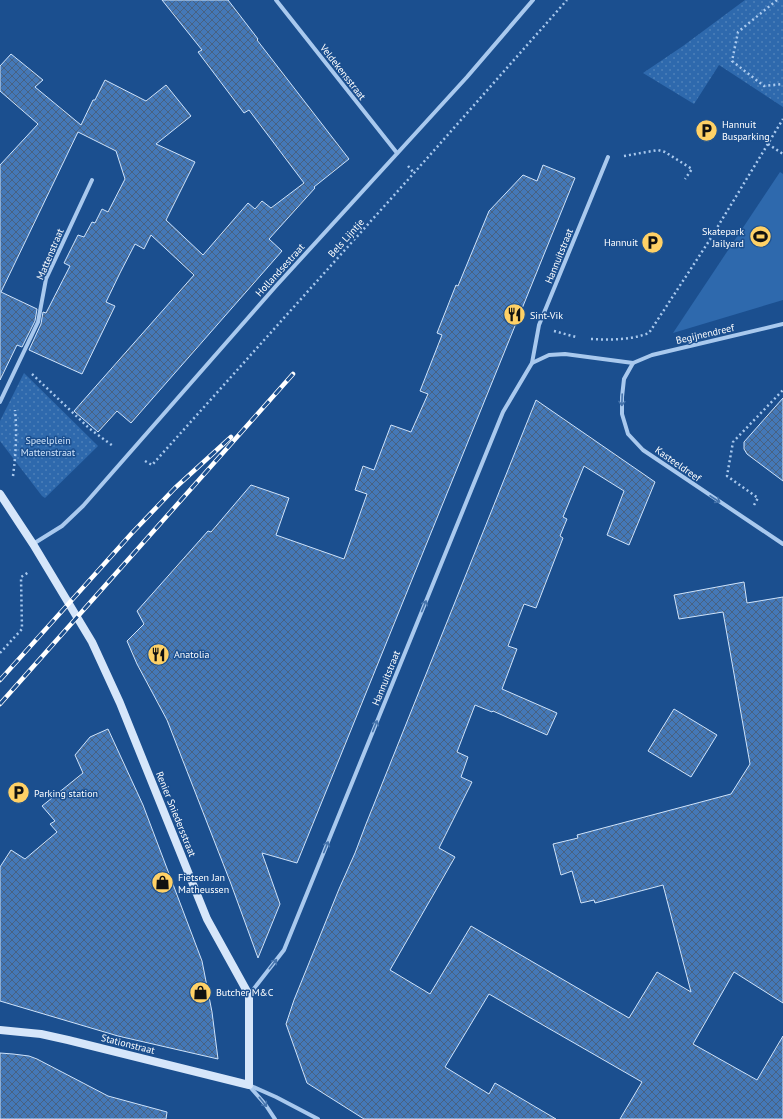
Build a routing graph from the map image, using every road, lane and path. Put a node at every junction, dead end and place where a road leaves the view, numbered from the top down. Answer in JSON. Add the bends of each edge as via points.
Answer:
{"nodes":[{"id":1,"x":276,"y":0,"type":"edge"},
{"id":2,"x":533,"y":0,"type":"edge"},
{"id":3,"x":567,"y":0,"type":"edge"},
{"id":4,"x":777,"y":0,"type":"edge"},
{"id":5,"x":783,"y":84,"type":"edge"},
{"id":6,"x":783,"y":119,"type":"edge"},
{"id":7,"x":768,"y":144,"type":"junction"},
{"id":8,"x":397,"y":153,"type":"junction"},
{"id":9,"x":783,"y":154,"type":"edge"},
{"id":10,"x":608,"y":157,"type":"joint"},
{"id":11,"x":686,"y":179,"type":"dead end"},
{"id":12,"x":92,"y":180,"type":"dead end"},
{"id":13,"x":783,"y":324,"type":"edge"},
{"id":14,"x":539,"y":325,"type":"junction"},
{"id":15,"x":580,"y":338,"type":"dead end"},
{"id":16,"x":588,"y":338,"type":"dead end"},
{"id":17,"x":19,"y":362,"type":"junction"},
{"id":18,"x":532,"y":363,"type":"junction"},
{"id":19,"x":633,"y":363,"type":"junction"},
{"id":20,"x":11,"y":378,"type":"junction"},
{"id":21,"x":783,"y":390,"type":"edge"},
{"id":22,"x":0,"y":402,"type":"edge"},
{"id":23,"x":129,"y":453,"type":"junction"},
{"id":24,"x":14,"y":476,"type":"dead end"},
{"id":25,"x":0,"y":494,"type":"edge"},
{"id":26,"x":747,"y":520,"type":"junction"},
{"id":27,"x":34,"y":544,"type":"junction"},
{"id":28,"x":783,"y":544,"type":"edge"},
{"id":29,"x":44,"y":562,"type":"junction"},
{"id":30,"x":0,"y":653,"type":"edge"},
{"id":31,"x":248,"y":995,"type":"junction"},
{"id":32,"x":0,"y":1030,"type":"edge"},
{"id":33,"x":249,"y":1085,"type":"junction"},
{"id":34,"x":275,"y":1119,"type":"edge"},
{"id":35,"x":318,"y":1119,"type":"edge"}],
"edges":[{"from":1,"to":8,"type":"street","name":"Veldekensstraat"},
{"from":2,"to":8,"type":"street","name":"Hollandsestraat"},
{"from":3,"to":23,"type":"path","name":"Bels Lijntje","via":[[152,465]]},
{"from":4,"to":5,"type":"path","via":[[738,32],[732,61],[764,86]]},
{"from":6,"to":7,"type":"path"},
{"from":7,"to":9,"type":"path"},
{"from":7,"to":16,"type":"path","via":[[649,333],[611,340]]},
{"from":8,"to":23,"type":"street","name":"Hollandsestraat"},
{"from":10,"to":11,"type":"path","via":[[658,150],[692,169]]},
{"from":10,"to":14,"type":"street","name":"Hannuitstraat"},
{"from":12,"to":17,"type":"street","name":"Mattenstraat","via":[[46,279],[38,322]]},
{"from":13,"to":19,"type":"street","name":"Begijnendreef","via":[[652,355]]},
{"from":14,"to":15,"type":"path"},
{"from":14,"to":18,"type":"street","name":"Hannuitstraat"},
{"from":17,"to":20,"type":"street","name":"Mattenstraat"},
{"from":17,"to":23,"type":"path","via":[[90,429],[113,446]]},
{"from":18,"to":19,"type":"street","via":[[549,355],[565,354]]},
{"from":31,"to":18,"type":"street","name":"Hannuitstraat","one_way":true,"via":[[284,950],[503,412]]},
{"from":19,"to":26,"type":"street","name":"Kasteeldreef","one_way":true,"via":[[624,379],[622,397],[622,414],[628,434],[643,450]]},
{"from":20,"to":22,"type":"street","name":"Mattenstraat"},
{"from":20,"to":24,"type":"path","via":[[17,426]]},
{"from":21,"to":26,"type":"path","via":[[734,442],[727,476],[758,498]]},
{"from":23,"to":27,"type":"street","name":"Hollandsestraat","via":[[84,506],[62,526]]},
{"from":25,"to":27,"type":"street","name":"Renier Sniedersstraat"},
{"from":26,"to":28,"type":"street","name":"Kasteeldreef"},
{"from":27,"to":29,"type":"street","name":"Renier Sniedersstraat"},
{"from":29,"to":30,"type":"path","via":[[21,578],[22,629]]},
{"from":29,"to":31,"type":"street","name":"Renier Sniedersstraat","via":[[92,642],[120,703],[207,919]]},
{"from":31,"to":33,"type":"street","name":"Renier Sniedersstraat"},
{"from":32,"to":33,"type":"street","name":"Stationstraat","via":[[41,1034]]},
{"from":33,"to":34,"type":"street","one_way":true},
{"from":33,"to":35,"type":"street"}]}
